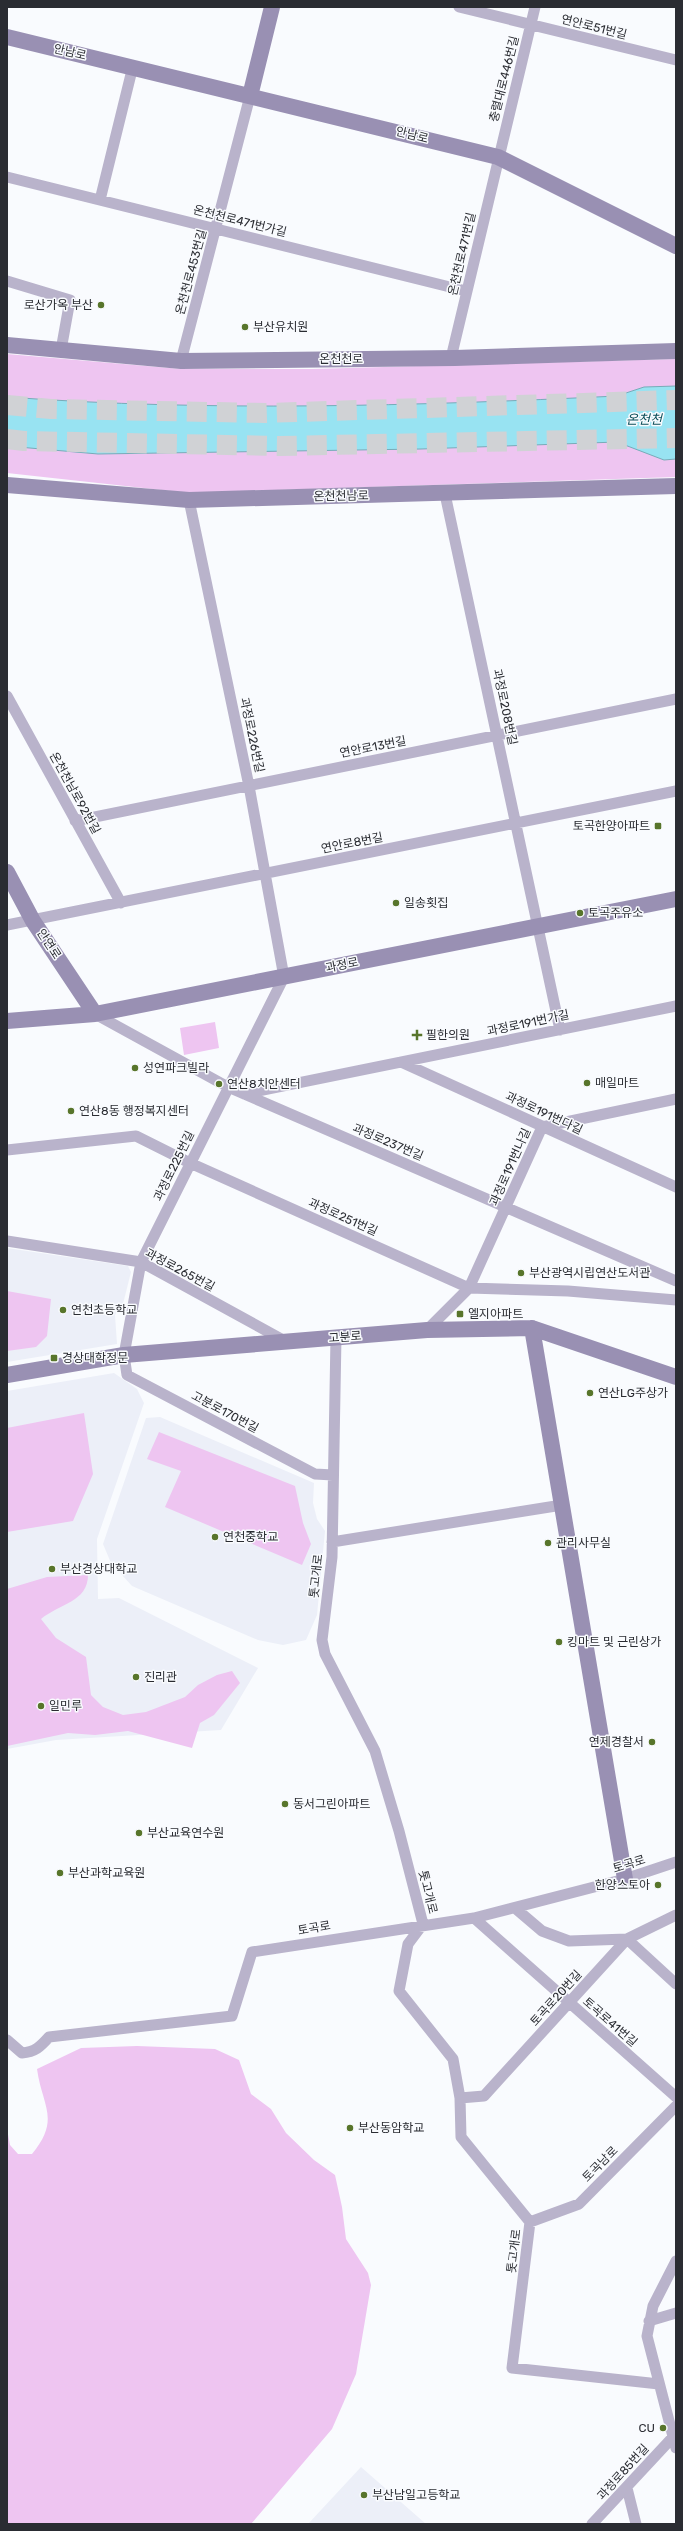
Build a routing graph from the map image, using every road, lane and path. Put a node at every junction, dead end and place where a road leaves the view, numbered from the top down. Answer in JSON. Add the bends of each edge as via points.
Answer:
{"nodes":[{"id":1,"x":272,"y":7,"type":"edge"},
{"id":2,"x":459,"y":7,"type":"edge"},
{"id":3,"x":535,"y":7,"type":"edge"},
{"id":4,"x":531,"y":25,"type":"junction"},
{"id":5,"x":7,"y":37,"type":"edge"},
{"id":6,"x":676,"y":60,"type":"edge"},
{"id":7,"x":133,"y":66,"type":"junction"},
{"id":8,"x":250,"y":96,"type":"junction"},
{"id":9,"x":498,"y":157,"type":"junction"},
{"id":10,"x":7,"y":177,"type":"edge"},
{"id":11,"x":100,"y":200,"type":"junction"},
{"id":12,"x":216,"y":229,"type":"junction"},
{"id":13,"x":676,"y":246,"type":"edge"},
{"id":14,"x":7,"y":281,"type":"edge"},
{"id":15,"x":466,"y":291,"type":"junction"},
{"id":16,"x":7,"y":345,"type":"edge"},
{"id":17,"x":62,"y":350,"type":"junction"},
{"id":18,"x":676,"y":351,"type":"edge"},
{"id":19,"x":451,"y":358,"type":"junction"},
{"id":20,"x":181,"y":362,"type":"junction"},
{"id":21,"x":7,"y":485,"type":"edge"},
{"id":22,"x":676,"y":486,"type":"edge"},
{"id":23,"x":445,"y":494,"type":"junction"},
{"id":24,"x":189,"y":500,"type":"junction"},
{"id":25,"x":7,"y":696,"type":"edge"},
{"id":26,"x":676,"y":699,"type":"edge"},
{"id":27,"x":498,"y":735,"type":"junction"},
{"id":28,"x":249,"y":786,"type":"junction"},
{"id":29,"x":676,"y":791,"type":"edge"},
{"id":30,"x":75,"y":821,"type":"junction"},
{"id":31,"x":516,"y":823,"type":"junction"},
{"id":32,"x":7,"y":872,"type":"edge"},
{"id":33,"x":265,"y":874,"type":"junction"},
{"id":34,"x":676,"y":899,"type":"edge"},
{"id":35,"x":120,"y":903,"type":"junction"},
{"id":36,"x":33,"y":921,"type":"junction"},
{"id":37,"x":7,"y":924,"type":"edge"},
{"id":38,"x":538,"y":926,"type":"junction"},
{"id":39,"x":284,"y":977,"type":"junction"},
{"id":40,"x":676,"y":1006,"type":"edge"},
{"id":41,"x":95,"y":1014,"type":"junction"},
{"id":42,"x":7,"y":1021,"type":"edge"},
{"id":43,"x":560,"y":1030,"type":"junction"},
{"id":44,"x":401,"y":1062,"type":"junction"},
{"id":45,"x":228,"y":1087,"type":"junction"},
{"id":46,"x":244,"y":1094,"type":"junction"},
{"id":47,"x":676,"y":1099,"type":"edge"},
{"id":48,"x":542,"y":1127,"type":"junction"},
{"id":49,"x":7,"y":1150,"type":"edge"},
{"id":50,"x":190,"y":1163,"type":"junction"},
{"id":51,"x":676,"y":1187,"type":"edge"},
{"id":52,"x":506,"y":1207,"type":"junction"},
{"id":53,"x":7,"y":1241,"type":"edge"},
{"id":54,"x":141,"y":1262,"type":"junction"},
{"id":55,"x":676,"y":1281,"type":"edge"},
{"id":56,"x":469,"y":1288,"type":"junction"},
{"id":57,"x":676,"y":1300,"type":"edge"},
{"id":58,"x":532,"y":1328,"type":"junction"},
{"id":59,"x":427,"y":1330,"type":"junction"},
{"id":60,"x":336,"y":1338,"type":"junction"},
{"id":61,"x":285,"y":1341,"type":"junction"},
{"id":62,"x":124,"y":1355,"type":"junction"},
{"id":63,"x":7,"y":1375,"type":"edge"},
{"id":64,"x":676,"y":1377,"type":"edge"},
{"id":65,"x":332,"y":1475,"type":"junction"},
{"id":66,"x":562,"y":1505,"type":"junction"},
{"id":67,"x":332,"y":1542,"type":"junction"},
{"id":68,"x":676,"y":1862,"type":"edge"},
{"id":69,"x":625,"y":1879,"type":"junction"},
{"id":70,"x":515,"y":1908,"type":"junction"},
{"id":71,"x":676,"y":1915,"type":"edge"},
{"id":72,"x":474,"y":1918,"type":"junction"},
{"id":73,"x":423,"y":1924,"type":"junction"},
{"id":74,"x":627,"y":1939,"type":"junction"},
{"id":75,"x":676,"y":1984,"type":"edge"},
{"id":76,"x":569,"y":2003,"type":"junction"},
{"id":77,"x":7,"y":2040,"type":"edge"},
{"id":78,"x":460,"y":2098,"type":"junction"},
{"id":79,"x":676,"y":2098,"type":"edge"},
{"id":80,"x":676,"y":2106,"type":"edge"},
{"id":81,"x":530,"y":2222,"type":"junction"},
{"id":82,"x":676,"y":2261,"type":"edge"},
{"id":83,"x":676,"y":2314,"type":"edge"},
{"id":84,"x":649,"y":2321,"type":"junction"},
{"id":85,"x":659,"y":2384,"type":"junction"},
{"id":86,"x":674,"y":2436,"type":"edge"},
{"id":87,"x":627,"y":2488,"type":"junction"},
{"id":88,"x":592,"y":2524,"type":"edge"},
{"id":89,"x":636,"y":2524,"type":"edge"}],
"edges":[{"from":1,"to":8,"type":"street"},
{"from":2,"to":4,"type":"street","name":"연안로51번길"},
{"from":3,"to":4,"type":"street","name":"충렬대로446번길"},
{"from":4,"to":6,"type":"street","name":"연안로51번길"},
{"from":4,"to":9,"type":"street","name":"충렬대로446번길"},
{"from":5,"to":7,"type":"street","name":"안남로"},
{"from":7,"to":8,"type":"street","name":"안남로"},
{"from":7,"to":11,"type":"street"},
{"from":8,"to":9,"type":"street","name":"안남로"},
{"from":8,"to":12,"type":"street","name":"온천천로453번길"},
{"from":9,"to":13,"type":"street","name":"안남로"},
{"from":9,"to":15,"type":"street","name":"온천천로471번길"},
{"from":10,"to":11,"type":"street","name":"온천천로471번가길"},
{"from":11,"to":12,"type":"street","name":"온천천로471번가길"},
{"from":12,"to":15,"type":"street","name":"온천천로471번가길"},
{"from":12,"to":20,"type":"street","name":"온천천로453번길"},
{"from":14,"to":17,"type":"street","via":[[70,300]]},
{"from":15,"to":19,"type":"street","name":"온천천로471번길"},
{"from":16,"to":17,"type":"street","name":"온천천로"},
{"from":17,"to":20,"type":"street","name":"온천천로"},
{"from":18,"to":19,"type":"street","name":"온천천로"},
{"from":19,"to":20,"type":"street","name":"온천천로"},
{"from":21,"to":24,"type":"street","name":"온천천남로"},
{"from":22,"to":23,"type":"street","name":"온천천남로"},
{"from":23,"to":24,"type":"street","name":"온천천남로"},
{"from":23,"to":27,"type":"street","name":"과정로208번길"},
{"from":24,"to":28,"type":"street","name":"과정로226번길"},
{"from":25,"to":30,"type":"street","name":"온천천남로92번길"},
{"from":26,"to":27,"type":"street","name":"연안로13번길"},
{"from":27,"to":28,"type":"street","name":"연안로13번길"},
{"from":27,"to":31,"type":"street","name":"과정로208번길"},
{"from":28,"to":30,"type":"street","name":"연안로13번길"},
{"from":28,"to":33,"type":"street","name":"과정로226번길"},
{"from":29,"to":31,"type":"street","name":"연안로8번길"},
{"from":30,"to":35,"type":"street","name":"온천천남로92번길"},
{"from":31,"to":33,"type":"street","name":"연안로8번길"},
{"from":31,"to":38,"type":"street","name":"과정로208번길"},
{"from":32,"to":36,"type":"street","name":"안연로"},
{"from":33,"to":35,"type":"street","name":"연안로8번길"},
{"from":33,"to":39,"type":"street","name":"과정로226번길"},
{"from":34,"to":38,"type":"street","name":"과정로"},
{"from":35,"to":36,"type":"street","name":"연안로8번길"},
{"from":36,"to":37,"type":"street","name":"연안로8번길"},
{"from":36,"to":41,"type":"street","name":"안연로"},
{"from":38,"to":39,"type":"street","name":"과정로"},
{"from":38,"to":43,"type":"street","name":"과정로208번길"},
{"from":39,"to":41,"type":"street","name":"과정로"},
{"from":39,"to":45,"type":"street","name":"과정로225번길"},
{"from":40,"to":43,"type":"street","name":"과정로191번가길"},
{"from":41,"to":42,"type":"street","name":"과정로"},
{"from":41,"to":45,"type":"street","name":"과정로237번길"},
{"from":43,"to":44,"type":"street","name":"과정로191번가길"},
{"from":44,"to":46,"type":"street","name":"과정로191번가길"},
{"from":44,"to":48,"type":"street","name":"과정로191번다길"},
{"from":45,"to":46,"type":"street","name":"과정로237번길"},
{"from":45,"to":50,"type":"street","name":"과정로225번길"},
{"from":46,"to":52,"type":"street","name":"과정로237번길"},
{"from":47,"to":48,"type":"street","name":"과정로191번나길"},
{"from":48,"to":51,"type":"street","name":"과정로191번다길"},
{"from":48,"to":52,"type":"street","name":"과정로191번나길"},
{"from":49,"to":50,"type":"street","name":"과정로251번길","via":[[136,1136]]},
{"from":50,"to":54,"type":"street","name":"과정로225번길"},
{"from":50,"to":56,"type":"street","name":"과정로251번길"},
{"from":52,"to":55,"type":"street","name":"과정로237번길"},
{"from":52,"to":56,"type":"street","name":"과정로191번나길"},
{"from":53,"to":54,"type":"street","name":"과정로265번길"},
{"from":54,"to":61,"type":"street","name":"과정로265번길"},
{"from":54,"to":62,"type":"street","name":"과정로225번길"},
{"from":56,"to":57,"type":"street","name":"과정로251번길","via":[[568,1291]]},
{"from":56,"to":59,"type":"street","name":"과정로191번나길"},
{"from":58,"to":59,"type":"street","name":"고분로"},
{"from":58,"to":64,"type":"street","name":"고분로"},
{"from":58,"to":66,"type":"street"},
{"from":59,"to":60,"type":"street","name":"고분로"},
{"from":60,"to":61,"type":"street","name":"고분로"},
{"from":60,"to":65,"type":"street","name":"톳고개로"},
{"from":61,"to":62,"type":"street","name":"고분로"},
{"from":62,"to":63,"type":"street","name":"고분로"},
{"from":62,"to":65,"type":"street","name":"고분로170번길","via":[[127,1375],[315,1474]]},
{"from":65,"to":67,"type":"street","name":"톳고개로"},
{"from":66,"to":67,"type":"street"},
{"from":66,"to":69,"type":"street"},
{"from":67,"to":73,"type":"street","name":"톳고개로","via":[[322,1640],[325,1654],[375,1751]]},
{"from":68,"to":69,"type":"street","name":"토곡로"},
{"from":69,"to":70,"type":"street","name":"토곡로"},
{"from":70,"to":72,"type":"street","name":"토곡로"},
{"from":70,"to":74,"type":"street","via":[[542,1931],[569,1941]]},
{"from":71,"to":74,"type":"street","name":"토곡로20번길"},
{"from":72,"to":73,"type":"street","name":"토곡로"},
{"from":72,"to":76,"type":"street","name":"토곡로41번길"},
{"from":73,"to":77,"type":"street","name":"토곡로","via":[[252,1952],[232,2016],[48,2037],[39,2049],[22,2053]]},
{"from":73,"to":78,"type":"street","name":"톳고개로","via":[[408,1944],[399,1991],[453,2059]]},
{"from":74,"to":75,"type":"street"},
{"from":74,"to":76,"type":"street","name":"토곡로20번길"},
{"from":76,"to":78,"type":"street","name":"토곡로20번길","via":[[484,2096]]},
{"from":76,"to":79,"type":"street","name":"토곡로41번길"},
{"from":78,"to":81,"type":"street","name":"톳고개로","via":[[460,2137]]},
{"from":80,"to":81,"type":"street","name":"토곡남로","via":[[579,2204]]},
{"from":81,"to":85,"type":"street","name":"톳고개로","via":[[512,2368]]},
{"from":82,"to":84,"type":"street","via":[[653,2306]]},
{"from":83,"to":84,"type":"street"},
{"from":84,"to":85,"type":"street","via":[[647,2336]]},
{"from":85,"to":86,"type":"street"},
{"from":86,"to":87,"type":"street","name":"과정로85번길"},
{"from":87,"to":88,"type":"street","name":"과정로85번길"},
{"from":87,"to":89,"type":"street"}]}
